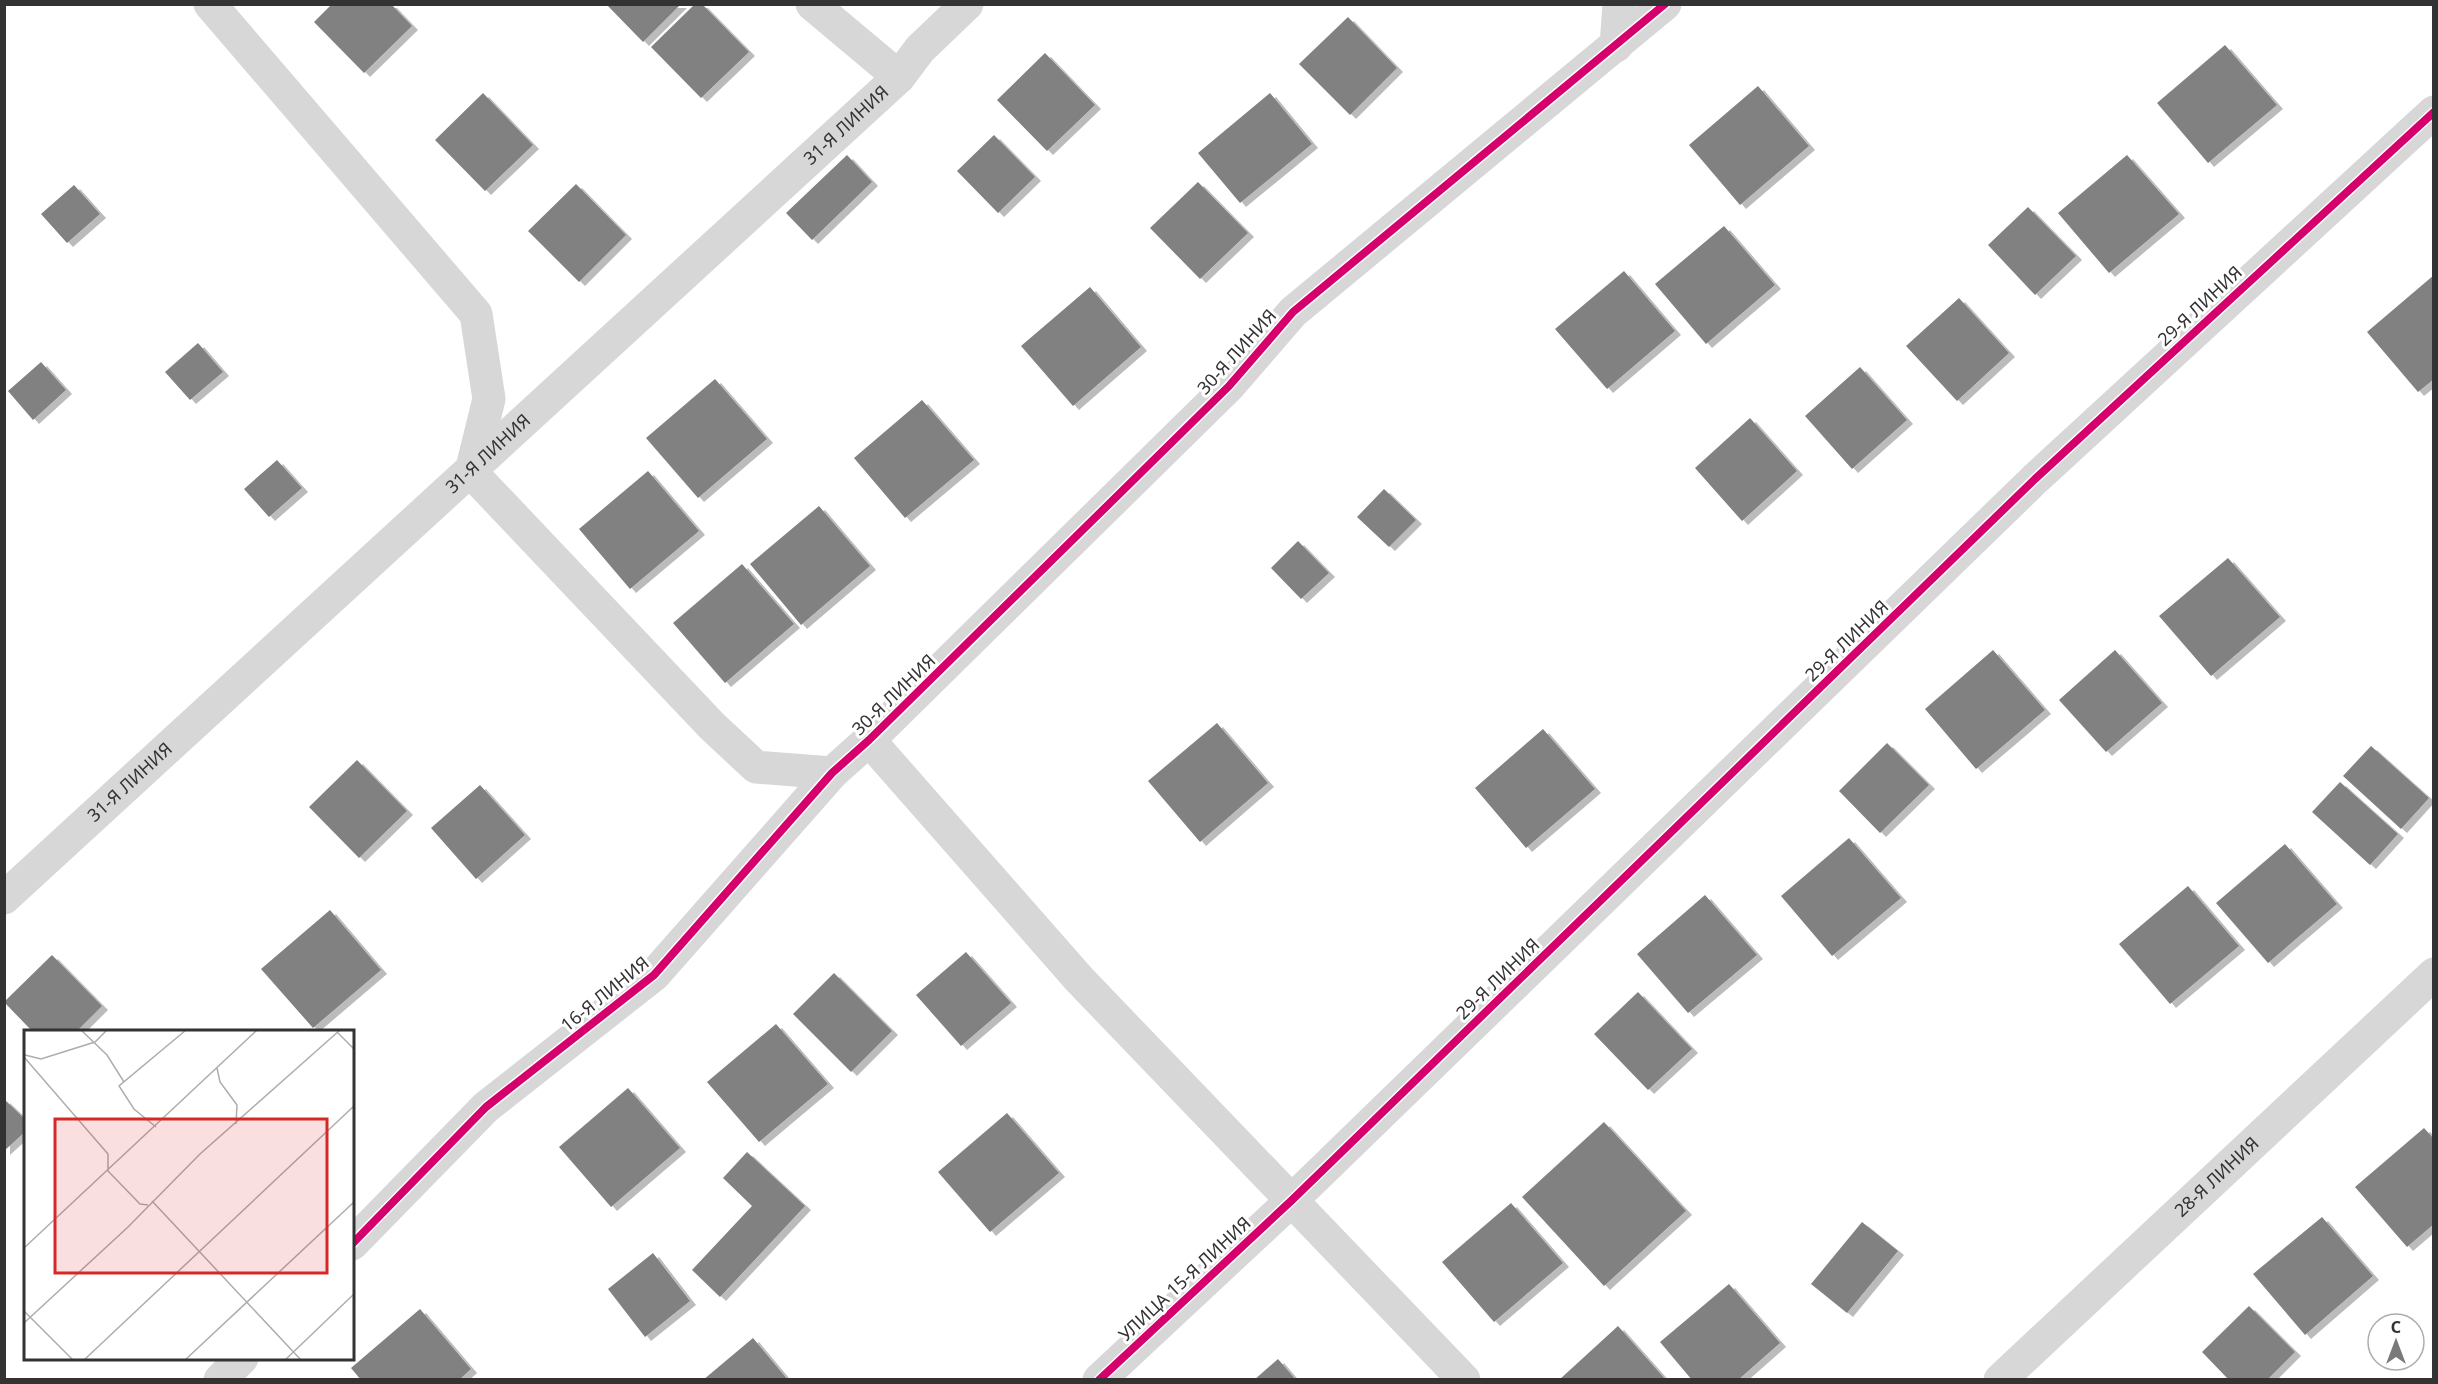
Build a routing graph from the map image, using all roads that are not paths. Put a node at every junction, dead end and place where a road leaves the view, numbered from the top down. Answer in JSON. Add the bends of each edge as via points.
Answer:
{"nodes":[{"id":1,"x":210,"y":4,"type":"edge"},
{"id":2,"x":812,"y":4,"type":"edge"},
{"id":3,"x":967,"y":4,"type":"edge"},
{"id":4,"x":1619,"y":4,"type":"edge"},
{"id":5,"x":1665,"y":4,"type":"edge"},
{"id":6,"x":1616,"y":46,"type":"junction"},
{"id":7,"x":899,"y":77,"type":"junction"},
{"id":8,"x":2433,"y":112,"type":"edge"},
{"id":9,"x":471,"y":472,"type":"junction"},
{"id":10,"x":864,"y":745,"type":"junction"},
{"id":11,"x":832,"y":773,"type":"junction"},
{"id":12,"x":4,"y":898,"type":"edge"},
{"id":13,"x":2433,"y":974,"type":"edge"},
{"id":14,"x":1291,"y":1201,"type":"junction"},
{"id":15,"x":354,"y":1242,"type":"edge"},
{"id":16,"x":241,"y":1360,"type":"edge"},
{"id":17,"x":220,"y":1380,"type":"edge"},
{"id":18,"x":1099,"y":1380,"type":"edge"},
{"id":19,"x":1464,"y":1380,"type":"edge"},
{"id":20,"x":2000,"y":1380,"type":"edge"}],
"edges":[{"from":1,"to":9,"type":"street","via":[[476,314],[489,399]]},
{"from":2,"to":7,"type":"street"},
{"from":3,"to":7,"type":"street","name":"31-Я ЛИНИЯ","via":[[920,49]]},
{"from":4,"to":6,"type":"street"},
{"from":5,"to":6,"type":"street","name":"30-Я ЛИНИЯ"},
{"from":6,"to":10,"type":"street","name":"30-Я ЛИНИЯ","via":[[1293,312],[1229,386]]},
{"from":7,"to":9,"type":"street","name":"31-Я ЛИНИЯ"},
{"from":8,"to":14,"type":"street","name":"29-Я ЛИНИЯ","via":[[2035,479]]},
{"from":9,"to":11,"type":"street","via":[[712,726],[756,767]]},
{"from":9,"to":12,"type":"street","name":"31-Я ЛИНИЯ"},
{"from":10,"to":11,"type":"street","name":"16-Я ЛИНИЯ"},
{"from":10,"to":14,"type":"street","via":[[1079,979]]},
{"from":11,"to":15,"type":"street","name":"16-Я ЛИНИЯ","via":[[654,975],[486,1107]]},
{"from":13,"to":20,"type":"street","name":"28-Я ЛИНИЯ"},
{"from":14,"to":18,"type":"street","name":"УЛИЦА 15-Я ЛИНИЯ"},
{"from":14,"to":19,"type":"street"},
{"from":16,"to":17,"type":"street"}]}
